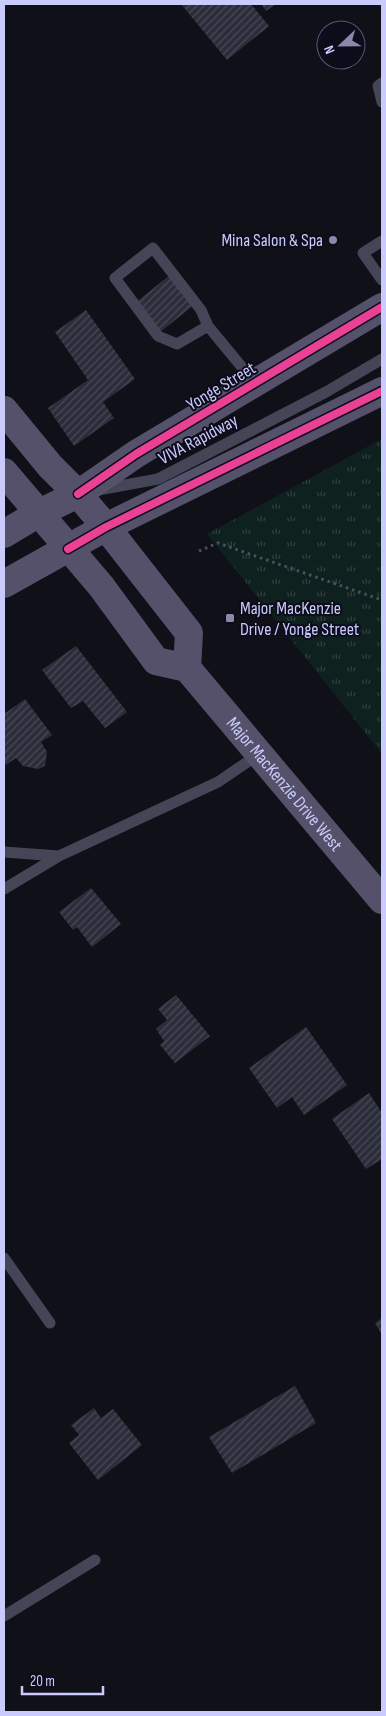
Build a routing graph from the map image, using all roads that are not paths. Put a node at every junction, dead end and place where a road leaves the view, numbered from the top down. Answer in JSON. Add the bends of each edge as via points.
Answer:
{"nodes":[{"id":1,"x":382,"y":83,"type":"edge"},
{"id":2,"x":382,"y":102,"type":"edge"},
{"id":3,"x":382,"y":241,"type":"edge"},
{"id":4,"x":382,"y":280,"type":"edge"},
{"id":5,"x":382,"y":307,"type":"edge"},
{"id":6,"x":208,"y":326,"type":"junction"},
{"id":7,"x":382,"y":359,"type":"edge"},
{"id":8,"x":256,"y":383,"type":"junction"},
{"id":9,"x":382,"y":391,"type":"edge"},
{"id":10,"x":326,"y":392,"type":"junction"},
{"id":11,"x":4,"y":410,"type":"edge"},
{"id":12,"x":292,"y":434,"type":"junction"},
{"id":13,"x":4,"y":472,"type":"edge"},
{"id":14,"x":78,"y":494,"type":"junction"},
{"id":15,"x":39,"y":513,"type":"junction"},
{"id":16,"x":106,"y":527,"type":"junction"},
{"id":17,"x":4,"y":534,"type":"edge"},
{"id":18,"x":68,"y":548,"type":"junction"},
{"id":19,"x":4,"y":584,"type":"edge"},
{"id":20,"x":187,"y":668,"type":"junction"},
{"id":21,"x":259,"y":754,"type":"junction"},
{"id":22,"x":4,"y":852,"type":"edge"},
{"id":23,"x":59,"y":856,"type":"junction"},
{"id":24,"x":4,"y":889,"type":"edge"},
{"id":25,"x":382,"y":900,"type":"edge"},
{"id":26,"x":4,"y":1258,"type":"edge"},
{"id":27,"x":50,"y":1323,"type":"dead end"},
{"id":28,"x":95,"y":1560,"type":"dead end"},
{"id":29,"x":4,"y":1616,"type":"edge"}],
"edges":[{"from":1,"to":2,"type":"lane","via":[[378,86]]},
{"from":3,"to":4,"type":"lane","via":[[363,254]]},
{"from":5,"to":8,"type":"main road","name":"Yonge Street"},
{"from":6,"to":6,"type":"lane","via":[[177,344],[158,336],[115,278],[153,248],[201,310]]},
{"from":6,"to":8,"type":"lane"},
{"from":7,"to":10,"type":"lane","name":"VIVA Rapidway"},
{"from":8,"to":14,"type":"main road","name":"Yonge Street","via":[[136,454]]},
{"from":9,"to":12,"type":"main road"},
{"from":10,"to":12,"type":"lane","name":"VIVA Rapidway"},
{"from":10,"to":14,"type":"lane","name":"VIVA Rapidway","via":[[158,479]]},
{"from":11,"to":14,"type":"main road","via":[[50,466]]},
{"from":12,"to":16,"type":"main road"},
{"from":13,"to":15,"type":"main road"},
{"from":14,"to":15,"type":"main road","name":"Yonge Street"},
{"from":14,"to":16,"type":"main road"},
{"from":15,"to":17,"type":"main road","name":"Yonge Street"},
{"from":15,"to":18,"type":"main road"},
{"from":16,"to":18,"type":"main road"},
{"from":16,"to":20,"type":"main road","via":[[189,633]]},
{"from":18,"to":19,"type":"main road"},
{"from":18,"to":20,"type":"main road","via":[[101,586],[156,661]]},
{"from":20,"to":21,"type":"main road","name":"Major MacKenzie Drive West"},
{"from":21,"to":23,"type":"lane","via":[[218,782]]},
{"from":21,"to":25,"type":"main road","name":"Major MacKenzie Drive West"},
{"from":22,"to":23,"type":"lane"},
{"from":23,"to":24,"type":"lane"},
{"from":26,"to":27,"type":"lane"},
{"from":28,"to":29,"type":"lane"}]}
